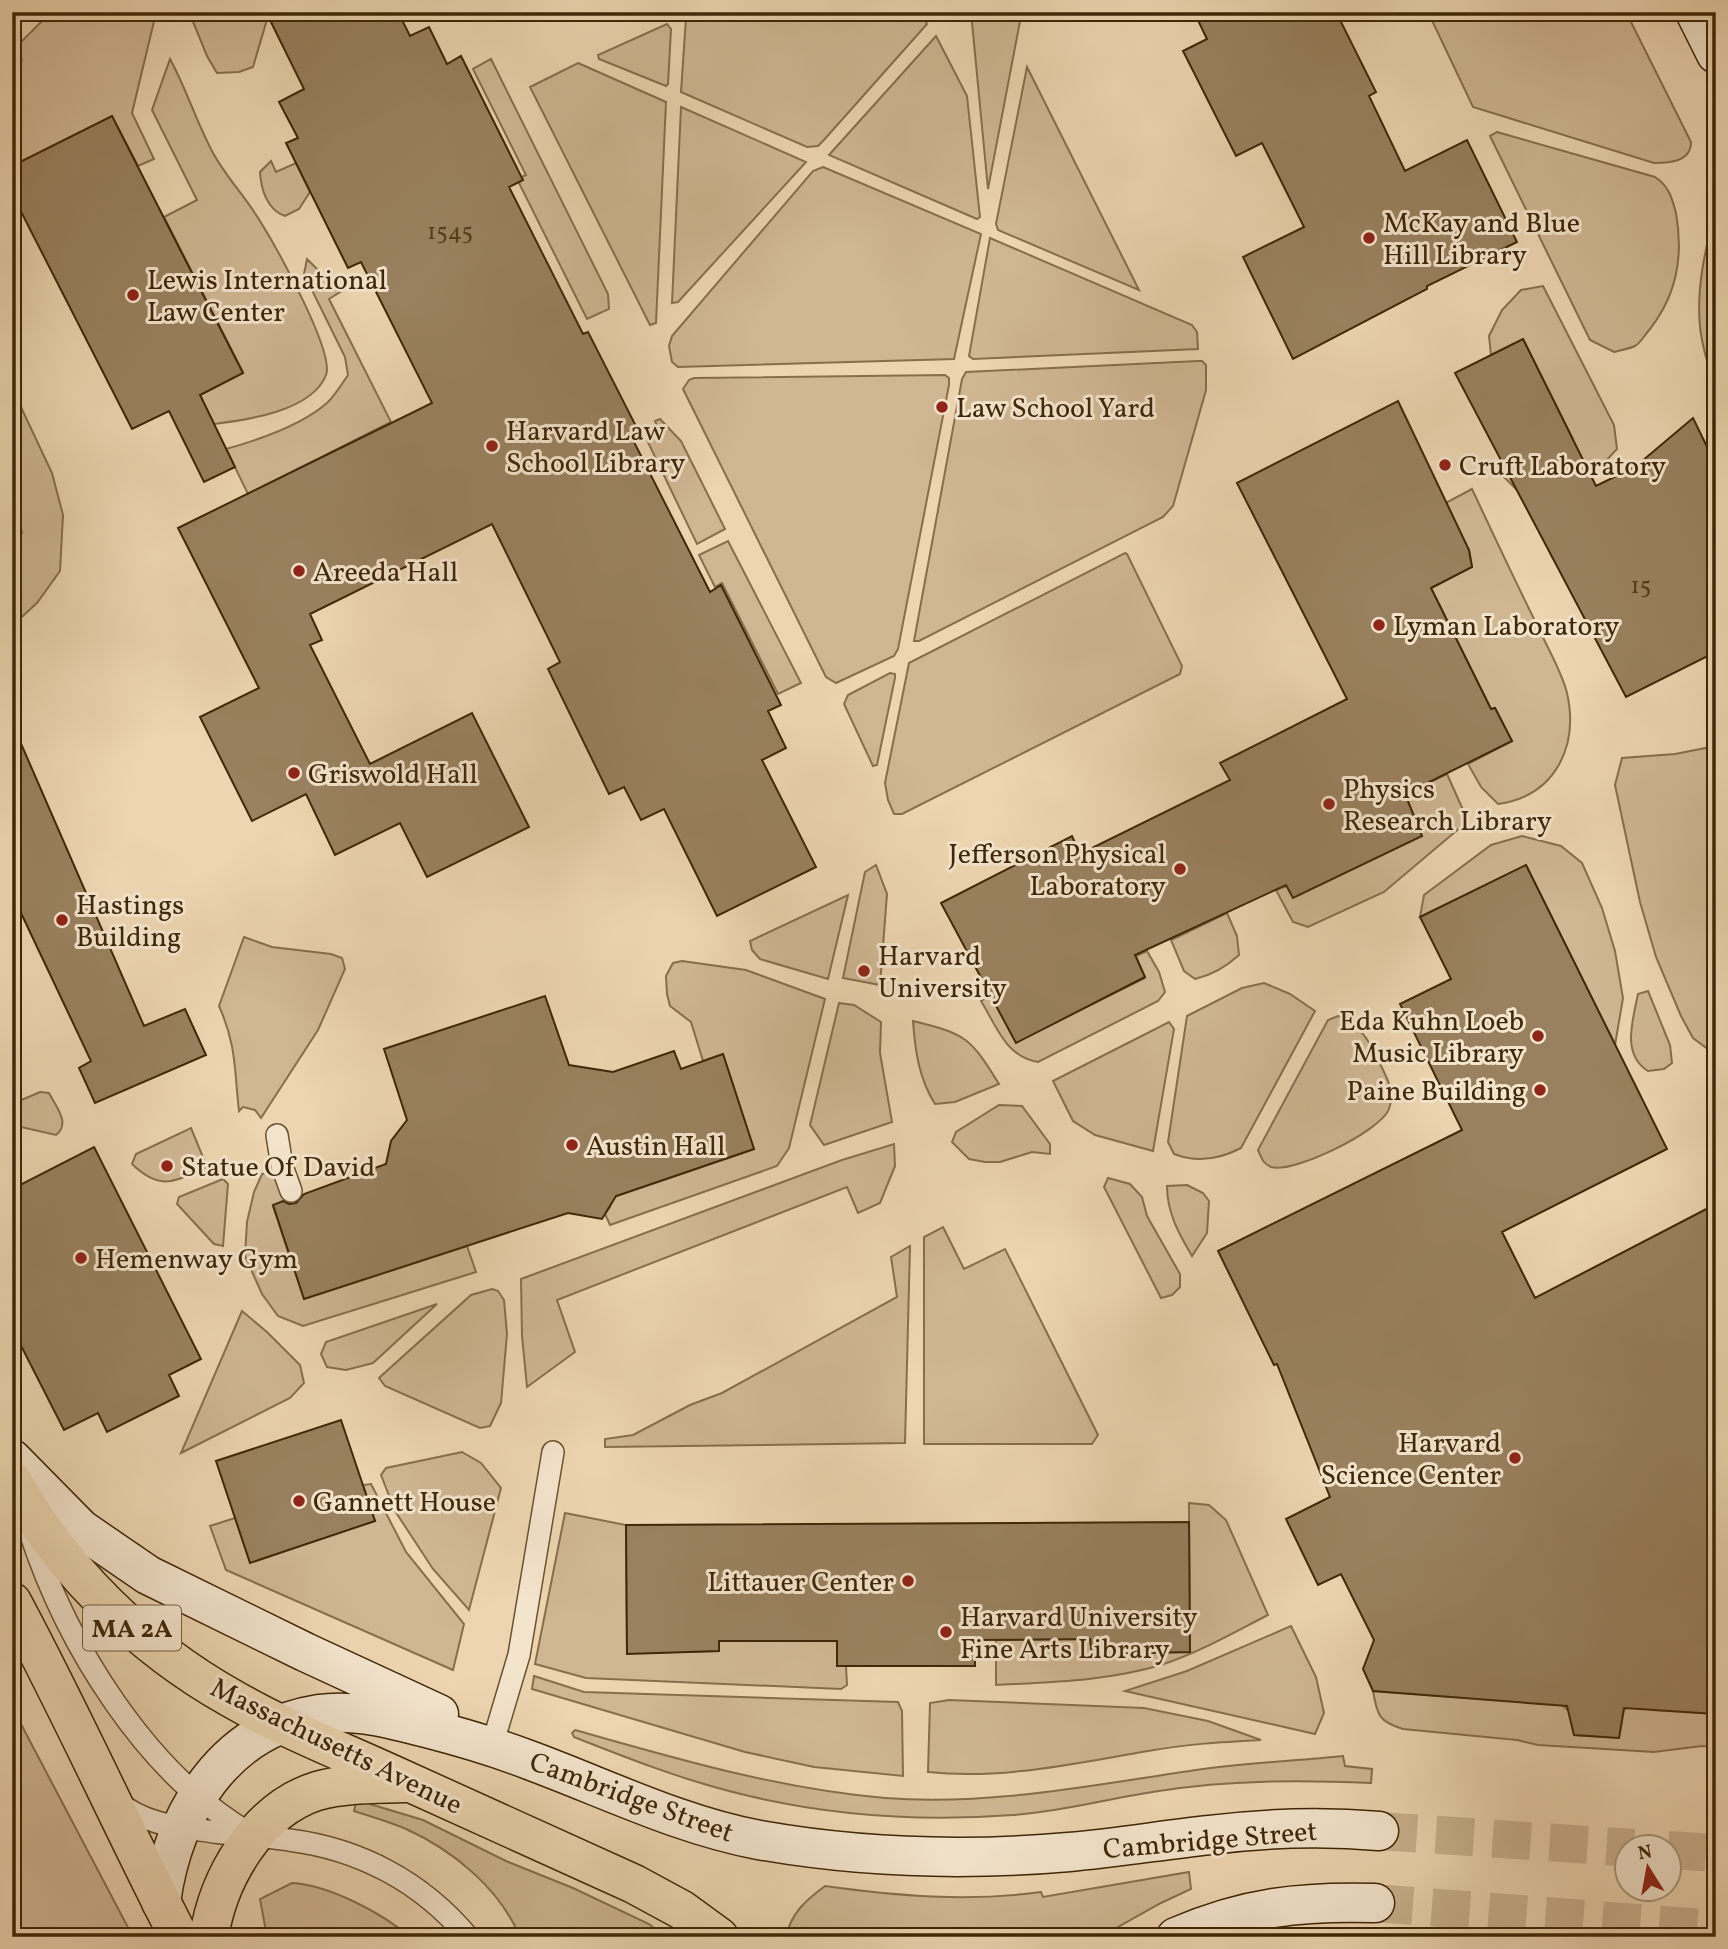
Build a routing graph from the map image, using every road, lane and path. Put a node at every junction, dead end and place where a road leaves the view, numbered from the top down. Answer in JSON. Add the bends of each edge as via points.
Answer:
{"nodes":[{"id":1,"x":1695,"y":12,"type":"edge"},
{"id":2,"x":1716,"y":54,"type":"edge"},
{"id":3,"x":277,"y":1135,"type":"dead end"},
{"id":4,"x":291,"y":1191,"type":"dead end"},
{"id":5,"x":553,"y":1452,"type":"dead end"},
{"id":6,"x":14,"y":1477,"type":"edge"},
{"id":7,"x":12,"y":1602,"type":"edge"},
{"id":8,"x":282,"y":1724,"type":"junction"},
{"id":9,"x":494,"y":1739,"type":"junction"},
{"id":10,"x":531,"y":1761,"type":"junction"},
{"id":11,"x":409,"y":1782,"type":"junction"},
{"id":12,"x":104,"y":1788,"type":"junction"},
{"id":13,"x":190,"y":1813,"type":"junction"},
{"id":14,"x":1379,"y":1831,"type":"tunnel mouth"},
{"id":15,"x":254,"y":1836,"type":"junction"},
{"id":16,"x":161,"y":1902,"type":"junction"},
{"id":17,"x":1375,"y":1903,"type":"tunnel mouth"},
{"id":18,"x":179,"y":1937,"type":"edge"},
{"id":19,"x":209,"y":1937,"type":"edge"},
{"id":20,"x":468,"y":1937,"type":"edge"},
{"id":21,"x":719,"y":1937,"type":"edge"},
{"id":22,"x":1176,"y":1937,"type":"edge"}],
"edges":[{"from":1,"to":2,"type":"main road"},
{"from":3,"to":4,"type":"lane"},
{"from":5,"to":9,"type":"lane","via":[[519,1655]]},
{"from":6,"to":8,"type":"main road","name":"Massachusetts Avenue","number":"MA 2A","via":[[57,1548],[133,1629],[208,1685]]},
{"from":6,"to":9,"type":"main road","via":[[148,1575]]},
{"from":6,"to":13,"type":"lane","via":[[38,1556],[72,1633],[144,1740],[176,1776]]},
{"from":7,"to":12,"type":"main road","number":"MA 2A"},
{"from":8,"to":10,"type":"main road","name":"Cambridge Street","via":[[318,1714],[359,1714],[447,1733]]},
{"from":8,"to":11,"type":"main road","name":"Massachusetts Avenue","number":"MA 2A"},
{"from":8,"to":13,"type":"main road","name":"Cambridge Street","via":[[234,1752]]},
{"from":9,"to":10,"type":"main road"},
{"from":10,"to":14,"type":"main road","name":"Cambridge Street","via":[[725,1832],[865,1854],[1020,1855],[1245,1831],[1305,1827]]},
{"from":11,"to":15,"type":"main road","via":[[335,1787],[309,1794],[287,1806]]},
{"from":11,"to":21,"type":"main road","name":"Massachusetts Avenue","number":"MA 2A","via":[[634,1884]]},
{"from":12,"to":13,"type":"lane","via":[[146,1819]]},
{"from":12,"to":16,"type":"main road","number":"MA 2A"},
{"from":13,"to":15,"type":"lane"},
{"from":13,"to":15,"type":"lane","via":[[215,1812]]},
{"from":13,"to":16,"type":"main road","name":"Cambridge Street","via":[[168,1864]]},
{"from":15,"to":19,"type":"main road","via":[[225,1880]]},
{"from":15,"to":20,"type":"lane","via":[[315,1845],[385,1869],[429,1897]]},
{"from":16,"to":18,"type":"main road","number":"MA 2A"},
{"from":17,"to":22,"type":"main road","via":[[1306,1902],[1262,1909]]}]}
